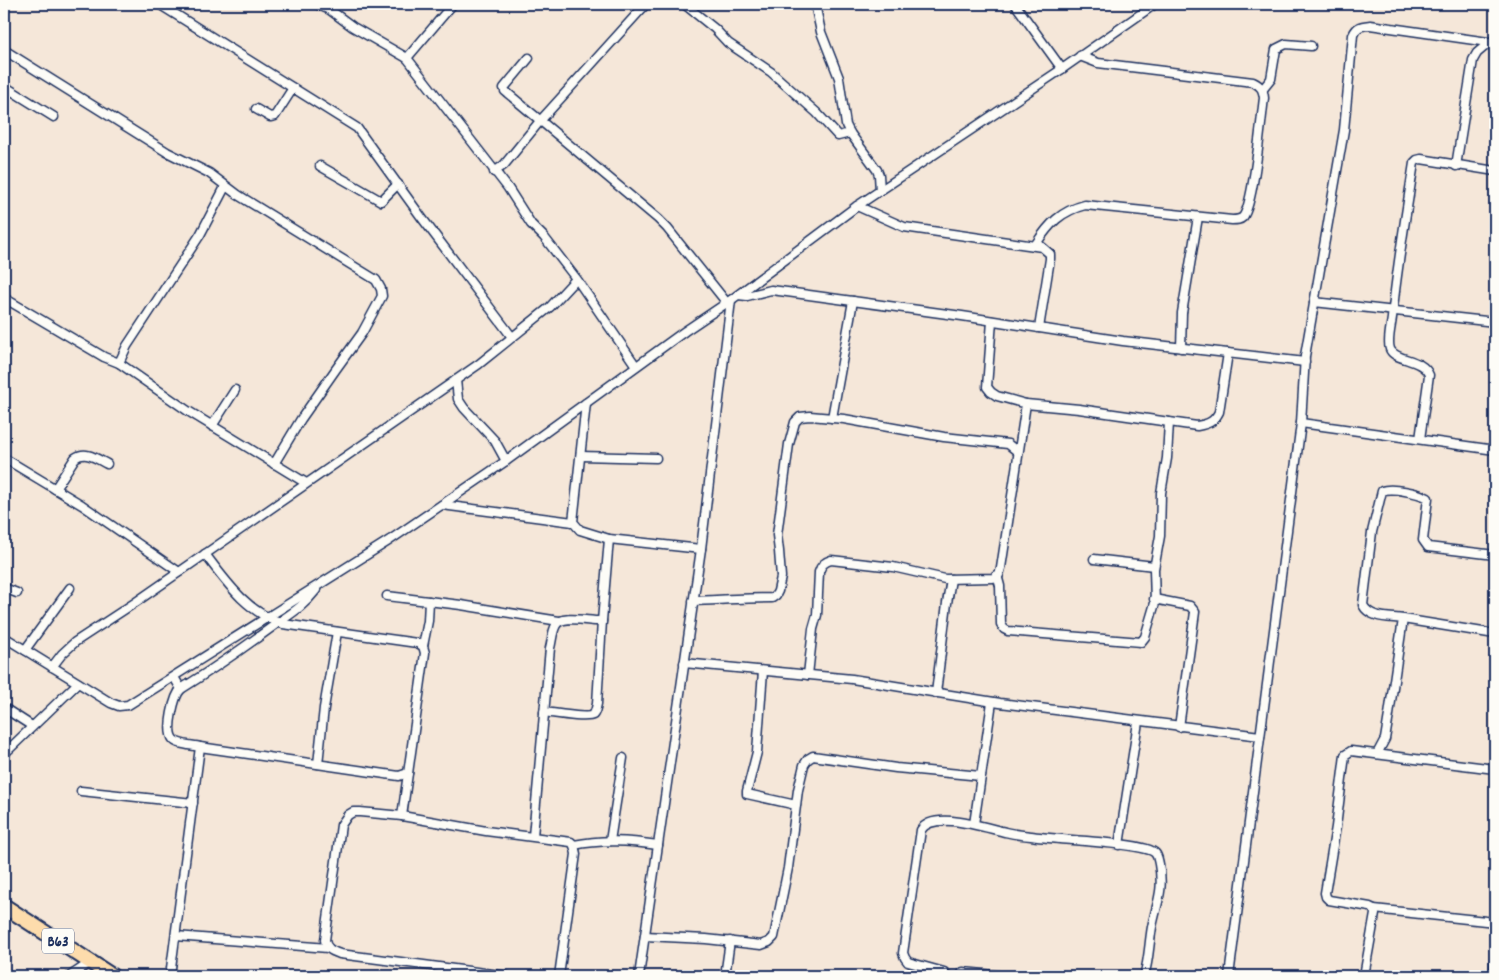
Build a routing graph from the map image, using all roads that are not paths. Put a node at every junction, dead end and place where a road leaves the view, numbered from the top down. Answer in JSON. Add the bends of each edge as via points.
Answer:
{"nodes":[{"id":1,"x":159,"y":4,"type":"edge"},
{"id":2,"x":316,"y":4,"type":"edge"},
{"id":3,"x":336,"y":4,"type":"edge"},
{"id":4,"x":453,"y":4,"type":"edge"},
{"id":5,"x":646,"y":4,"type":"edge"},
{"id":6,"x":684,"y":4,"type":"edge"},
{"id":7,"x":815,"y":4,"type":"edge"},
{"id":8,"x":1015,"y":4,"type":"edge"},
{"id":9,"x":1155,"y":4,"type":"edge"},
{"id":10,"x":330,"y":10,"type":"junction"},
{"id":11,"x":1493,"y":42,"type":"edge"},
{"id":12,"x":1311,"y":46,"type":"dead end"},
{"id":13,"x":4,"y":50,"type":"edge"},
{"id":14,"x":1080,"y":56,"type":"junction"},
{"id":15,"x":407,"y":58,"type":"junction"},
{"id":16,"x":529,"y":58,"type":"dead end"},
{"id":17,"x":1062,"y":69,"type":"junction"},
{"id":18,"x":4,"y":86,"type":"edge"},
{"id":19,"x":293,"y":88,"type":"junction"},
{"id":20,"x":1262,"y":89,"type":"junction"},
{"id":21,"x":256,"y":109,"type":"dead end"},
{"id":22,"x":54,"y":117,"type":"dead end"},
{"id":23,"x":540,"y":122,"type":"junction"},
{"id":24,"x":850,"y":133,"type":"junction"},
{"id":25,"x":320,"y":166,"type":"dead end"},
{"id":26,"x":1456,"y":166,"type":"junction"},
{"id":27,"x":1495,"y":171,"type":"edge"},
{"id":28,"x":494,"y":172,"type":"junction"},
{"id":29,"x":398,"y":184,"type":"junction"},
{"id":30,"x":225,"y":187,"type":"junction"},
{"id":31,"x":880,"y":192,"type":"junction"},
{"id":32,"x":857,"y":206,"type":"junction"},
{"id":33,"x":1198,"y":216,"type":"junction"},
{"id":34,"x":1036,"y":244,"type":"junction"},
{"id":35,"x":576,"y":279,"type":"junction"},
{"id":36,"x":4,"y":298,"type":"edge"},
{"id":37,"x":732,"y":300,"type":"junction"},
{"id":38,"x":853,"y":301,"type":"junction"},
{"id":39,"x":1314,"y":302,"type":"junction"},
{"id":40,"x":1393,"y":311,"type":"junction"},
{"id":41,"x":992,"y":321,"type":"junction"},
{"id":42,"x":1495,"y":322,"type":"edge"},
{"id":43,"x":1039,"y":328,"type":"junction"},
{"id":44,"x":512,"y":337,"type":"junction"},
{"id":45,"x":1181,"y":348,"type":"junction"},
{"id":46,"x":1228,"y":353,"type":"junction"},
{"id":47,"x":1305,"y":362,"type":"junction"},
{"id":48,"x":119,"y":363,"type":"junction"},
{"id":49,"x":636,"y":366,"type":"junction"},
{"id":50,"x":456,"y":380,"type":"junction"},
{"id":51,"x":236,"y":390,"type":"dead end"},
{"id":52,"x":586,"y":403,"type":"junction"},
{"id":53,"x":1026,"y":404,"type":"junction"},
{"id":54,"x":832,"y":418,"type":"junction"},
{"id":55,"x":1169,"y":422,"type":"junction"},
{"id":56,"x":1301,"y":424,"type":"junction"},
{"id":57,"x":212,"y":426,"type":"junction"},
{"id":58,"x":1022,"y":431,"type":"junction"},
{"id":59,"x":1420,"y":439,"type":"junction"},
{"id":60,"x":1008,"y":444,"type":"junction"},
{"id":61,"x":1495,"y":450,"type":"edge"},
{"id":62,"x":1018,"y":452,"type":"junction"},
{"id":63,"x":581,"y":456,"type":"junction"},
{"id":64,"x":4,"y":458,"type":"edge"},
{"id":65,"x":656,"y":458,"type":"dead end"},
{"id":66,"x":506,"y":461,"type":"junction"},
{"id":67,"x":107,"y":464,"type":"dead end"},
{"id":68,"x":274,"y":464,"type":"junction"},
{"id":69,"x":306,"y":483,"type":"junction"},
{"id":70,"x":55,"y":489,"type":"junction"},
{"id":71,"x":442,"y":505,"type":"junction"},
{"id":72,"x":573,"y":522,"type":"junction"},
{"id":73,"x":609,"y":539,"type":"junction"},
{"id":74,"x":701,"y":549,"type":"junction"},
{"id":75,"x":205,"y":554,"type":"junction"},
{"id":76,"x":1495,"y":555,"type":"edge"},
{"id":77,"x":1094,"y":559,"type":"dead end"},
{"id":78,"x":1154,"y":566,"type":"junction"},
{"id":79,"x":179,"y":572,"type":"junction"},
{"id":80,"x":997,"y":576,"type":"junction"},
{"id":81,"x":952,"y":579,"type":"junction"},
{"id":82,"x":321,"y":584,"type":"junction"},
{"id":83,"x":4,"y":588,"type":"edge"},
{"id":84,"x":70,"y":588,"type":"dead end"},
{"id":85,"x":17,"y":593,"type":"dead end"},
{"id":86,"x":387,"y":596,"type":"dead end"},
{"id":87,"x":1154,"y":599,"type":"junction"},
{"id":88,"x":429,"y":601,"type":"junction"},
{"id":89,"x":693,"y":601,"type":"junction"},
{"id":90,"x":266,"y":619,"type":"junction"},
{"id":91,"x":1403,"y":619,"type":"junction"},
{"id":92,"x":559,"y":621,"type":"junction"},
{"id":93,"x":602,"y":621,"type":"junction"},
{"id":94,"x":278,"y":622,"type":"junction"},
{"id":95,"x":337,"y":632,"type":"junction"},
{"id":96,"x":1495,"y":634,"type":"edge"},
{"id":97,"x":4,"y":637,"type":"edge"},
{"id":98,"x":423,"y":646,"type":"junction"},
{"id":99,"x":26,"y":650,"type":"junction"},
{"id":100,"x":684,"y":663,"type":"junction"},
{"id":101,"x":52,"y":667,"type":"junction"},
{"id":102,"x":764,"y":671,"type":"junction"},
{"id":103,"x":808,"y":675,"type":"junction"},
{"id":104,"x":174,"y":677,"type":"junction"},
{"id":105,"x":78,"y":683,"type":"junction"},
{"id":106,"x":181,"y":689,"type":"junction"},
{"id":107,"x":936,"y":693,"type":"junction"},
{"id":108,"x":992,"y":702,"type":"junction"},
{"id":109,"x":4,"y":708,"type":"edge"},
{"id":110,"x":544,"y":712,"type":"junction"},
{"id":111,"x":1138,"y":722,"type":"junction"},
{"id":112,"x":32,"y":726,"type":"junction"},
{"id":113,"x":1179,"y":727,"type":"junction"},
{"id":114,"x":1260,"y":736,"type":"junction"},
{"id":115,"x":200,"y":747,"type":"junction"},
{"id":116,"x":4,"y":754,"type":"edge"},
{"id":117,"x":1378,"y":754,"type":"junction"},
{"id":118,"x":623,"y":758,"type":"dead end"},
{"id":119,"x":318,"y":764,"type":"junction"},
{"id":120,"x":1495,"y":769,"type":"edge"},
{"id":121,"x":408,"y":773,"type":"junction"},
{"id":122,"x":399,"y":776,"type":"junction"},
{"id":123,"x":981,"y":776,"type":"junction"},
{"id":124,"x":407,"y":785,"type":"junction"},
{"id":125,"x":80,"y":791,"type":"dead end"},
{"id":126,"x":193,"y":803,"type":"junction"},
{"id":127,"x":796,"y":805,"type":"junction"},
{"id":128,"x":402,"y":816,"type":"junction"},
{"id":129,"x":974,"y":824,"type":"junction"},
{"id":130,"x":533,"y":836,"type":"junction"},
{"id":131,"x":610,"y":841,"type":"junction"},
{"id":132,"x":1119,"y":844,"type":"junction"},
{"id":133,"x":574,"y":845,"type":"junction"},
{"id":134,"x":658,"y":845,"type":"junction"},
{"id":135,"x":4,"y":906,"type":"edge"},
{"id":136,"x":1374,"y":909,"type":"junction"},
{"id":137,"x":1495,"y":922,"type":"edge"},
{"id":138,"x":176,"y":936,"type":"junction"},
{"id":139,"x":645,"y":936,"type":"junction"},
{"id":140,"x":730,"y":942,"type":"junction"},
{"id":141,"x":328,"y":948,"type":"junction"},
{"id":142,"x":1495,"y":959,"type":"edge"},
{"id":143,"x":91,"y":962,"type":"junction"},
{"id":144,"x":70,"y":976,"type":"edge"},
{"id":145,"x":112,"y":976,"type":"edge"},
{"id":146,"x":170,"y":976,"type":"edge"},
{"id":147,"x":507,"y":976,"type":"edge"},
{"id":148,"x":558,"y":976,"type":"edge"},
{"id":149,"x":639,"y":976,"type":"edge"},
{"id":150,"x":725,"y":976,"type":"edge"},
{"id":151,"x":948,"y":976,"type":"edge"},
{"id":152,"x":960,"y":976,"type":"edge"},
{"id":153,"x":1005,"y":976,"type":"edge"},
{"id":154,"x":1144,"y":976,"type":"edge"},
{"id":155,"x":1229,"y":976,"type":"edge"},
{"id":156,"x":1364,"y":976,"type":"edge"},
{"id":157,"x":1494,"y":976,"type":"edge"}],
"edges":[{"from":1,"to":19,"type":"street"},
{"from":2,"to":10,"type":"street"},
{"from":3,"to":10,"type":"street"},
{"from":4,"to":15,"type":"street"},
{"from":5,"to":23,"type":"street"},
{"from":6,"to":24,"type":"street","via":[[728,43],[771,72],[838,136]]},
{"from":7,"to":24,"type":"street","via":[[838,78]]},
{"from":8,"to":17,"type":"street"},
{"from":9,"to":14,"type":"street"},
{"from":10,"to":15,"type":"street"},
{"from":11,"to":26,"type":"street","via":[[1476,53],[1473,60]]},
{"from":11,"to":39,"type":"street","via":[[1370,25],[1356,28],[1344,130]]},
{"from":12,"to":20,"type":"street","via":[[1286,44],[1276,49],[1271,79]]},
{"from":13,"to":30,"type":"street","via":[[168,152],[209,173]]},
{"from":14,"to":17,"type":"street"},
{"from":14,"to":20,"type":"street","via":[[1098,63],[1253,82]]},
{"from":15,"to":28,"type":"street"},
{"from":16,"to":23,"type":"street","via":[[504,88]]},
{"from":17,"to":31,"type":"street"},
{"from":18,"to":22,"type":"street"},
{"from":19,"to":21,"type":"street","via":[[274,116]]},
{"from":19,"to":29,"type":"street","via":[[358,128]]},
{"from":20,"to":33,"type":"street","via":[[1264,98],[1251,195],[1244,215],[1232,220]]},
{"from":23,"to":28,"type":"street","via":[[504,165]]},
{"from":23,"to":37,"type":"street","via":[[658,219]]},
{"from":24,"to":31,"type":"street","via":[[877,170]]},
{"from":25,"to":29,"type":"street","via":[[381,201]]},
{"from":26,"to":27,"type":"street"},
{"from":26,"to":40,"type":"street","via":[[1420,159],[1414,163]]},
{"from":28,"to":35,"type":"street"},
{"from":29,"to":44,"type":"street"},
{"from":30,"to":48,"type":"street","via":[[200,235]]},
{"from":30,"to":68,"type":"street","via":[[376,280],[382,288],[382,296],[362,333],[306,411]]},
{"from":31,"to":32,"type":"street"},
{"from":32,"to":34,"type":"street","via":[[904,227]]},
{"from":32,"to":37,"type":"street"},
{"from":33,"to":34,"type":"street","via":[[1085,205],[1071,208],[1058,217]]},
{"from":33,"to":45,"type":"street","via":[[1182,313]]},
{"from":34,"to":43,"type":"street","via":[[1047,250],[1050,259]]},
{"from":35,"to":44,"type":"street","via":[[550,307]]},
{"from":35,"to":49,"type":"street"},
{"from":36,"to":48,"type":"street","via":[[104,358]]},
{"from":37,"to":38,"type":"street","via":[[771,290]]},
{"from":37,"to":49,"type":"street"},
{"from":37,"to":74,"type":"street"},
{"from":38,"to":41,"type":"street"},
{"from":38,"to":54,"type":"street"},
{"from":39,"to":40,"type":"street"},
{"from":39,"to":47,"type":"street"},
{"from":40,"to":42,"type":"street"},
{"from":40,"to":59,"type":"street","via":[[1390,350],[1428,370]]},
{"from":41,"to":43,"type":"street"},
{"from":41,"to":53,"type":"street","via":[[988,387],[997,396]]},
{"from":43,"to":45,"type":"street"},
{"from":44,"to":50,"type":"street"},
{"from":45,"to":46,"type":"street"},
{"from":46,"to":47,"type":"street"},
{"from":46,"to":55,"type":"street","via":[[1216,419],[1197,426]]},
{"from":47,"to":56,"type":"street"},
{"from":48,"to":57,"type":"street"},
{"from":49,"to":52,"type":"street"},
{"from":50,"to":66,"type":"street","via":[[458,399],[495,441]]},
{"from":50,"to":69,"type":"street"},
{"from":51,"to":57,"type":"street"},
{"from":52,"to":63,"type":"street"},
{"from":52,"to":66,"type":"street"},
{"from":53,"to":55,"type":"street"},
{"from":53,"to":58,"type":"street"},
{"from":54,"to":60,"type":"street"},
{"from":54,"to":89,"type":"street","via":[[810,416],[795,422],[777,535],[781,572],[776,596]]},
{"from":55,"to":78,"type":"street","via":[[1160,536]]},
{"from":56,"to":59,"type":"street"},
{"from":56,"to":114,"type":"street"},
{"from":57,"to":68,"type":"street"},
{"from":58,"to":60,"type":"street"},
{"from":58,"to":62,"type":"street"},
{"from":59,"to":61,"type":"street"},
{"from":60,"to":62,"type":"street"},
{"from":62,"to":80,"type":"street","via":[[1002,568]]},
{"from":63,"to":65,"type":"street"},
{"from":63,"to":72,"type":"street"},
{"from":64,"to":70,"type":"street"},
{"from":66,"to":71,"type":"street"},
{"from":67,"to":70,"type":"street","via":[[86,454],[80,455]]},
{"from":68,"to":69,"type":"street"},
{"from":69,"to":75,"type":"street"},
{"from":70,"to":79,"type":"street"},
{"from":71,"to":72,"type":"street"},
{"from":71,"to":82,"type":"street"},
{"from":72,"to":73,"type":"street","via":[[580,530]]},
{"from":73,"to":74,"type":"street"},
{"from":73,"to":93,"type":"street"},
{"from":74,"to":89,"type":"street"},
{"from":75,"to":79,"type":"street"},
{"from":75,"to":90,"type":"street","via":[[241,599]]},
{"from":76,"to":91,"type":"street","via":[[1428,547],[1423,540],[1428,498],[1396,490],[1382,491],[1372,532],[1363,606],[1372,615]]},
{"from":77,"to":78,"type":"street"},
{"from":78,"to":87,"type":"street"},
{"from":79,"to":101,"type":"street","via":[[75,642]]},
{"from":80,"to":81,"type":"street"},
{"from":80,"to":87,"type":"street","via":[[1001,624],[1008,631],[1142,642],[1153,612]]},
{"from":81,"to":103,"type":"street","via":[[885,566],[825,562],[819,572],[817,615]]},
{"from":81,"to":107,"type":"street"},
{"from":82,"to":90,"type":"street"},
{"from":82,"to":94,"type":"street","via":[[305,604]]},
{"from":83,"to":85,"type":"street"},
{"from":84,"to":99,"type":"street"},
{"from":86,"to":88,"type":"street"},
{"from":87,"to":113,"type":"street","via":[[1190,606],[1195,612]]},
{"from":88,"to":92,"type":"street"},
{"from":88,"to":98,"type":"street"},
{"from":89,"to":100,"type":"street"},
{"from":90,"to":94,"type":"street"},
{"from":90,"to":104,"type":"street"},
{"from":91,"to":96,"type":"street"},
{"from":91,"to":117,"type":"street","via":[[1389,715]]},
{"from":92,"to":93,"type":"street"},
{"from":92,"to":110,"type":"street","via":[[550,648]]},
{"from":93,"to":110,"type":"street","via":[[594,713],[585,716]]},
{"from":94,"to":95,"type":"street"},
{"from":94,"to":106,"type":"street"},
{"from":95,"to":98,"type":"street"},
{"from":95,"to":119,"type":"street"},
{"from":97,"to":99,"type":"street"},
{"from":98,"to":121,"type":"street","via":[[425,652]]},
{"from":99,"to":101,"type":"street"},
{"from":100,"to":102,"type":"street"},
{"from":100,"to":134,"type":"street"},
{"from":101,"to":105,"type":"street"},
{"from":102,"to":103,"type":"street"},
{"from":102,"to":127,"type":"street","via":[[757,752],[747,794]]},
{"from":103,"to":107,"type":"street","via":[[869,681]]},
{"from":104,"to":105,"type":"street","via":[[128,705],[119,706]]},
{"from":104,"to":106,"type":"street"},
{"from":105,"to":112,"type":"street"},
{"from":106,"to":115,"type":"street","via":[[175,698],[172,736],[176,742]]},
{"from":107,"to":108,"type":"street"},
{"from":108,"to":111,"type":"street"},
{"from":108,"to":123,"type":"street"},
{"from":109,"to":112,"type":"street"},
{"from":110,"to":130,"type":"street"},
{"from":111,"to":113,"type":"street"},
{"from":111,"to":132,"type":"street"},
{"from":112,"to":116,"type":"street"},
{"from":113,"to":114,"type":"street"},
{"from":114,"to":155,"type":"street"},
{"from":115,"to":119,"type":"street"},
{"from":115,"to":126,"type":"street"},
{"from":117,"to":120,"type":"street"},
{"from":117,"to":136,"type":"street","via":[[1350,751],[1345,755],[1326,893],[1329,900]]},
{"from":118,"to":131,"type":"street"},
{"from":119,"to":122,"type":"street"},
{"from":121,"to":122,"type":"street"},
{"from":121,"to":124,"type":"street"},
{"from":122,"to":124,"type":"street"},
{"from":123,"to":127,"type":"street","via":[[813,756],[804,765]]},
{"from":123,"to":129,"type":"street"},
{"from":124,"to":128,"type":"street"},
{"from":125,"to":126,"type":"street"},
{"from":126,"to":138,"type":"street"},
{"from":127,"to":140,"type":"street","via":[[774,937],[761,945]]},
{"from":128,"to":130,"type":"street"},
{"from":128,"to":141,"type":"street","via":[[353,812],[344,819],[325,940]]},
{"from":129,"to":132,"type":"street","via":[[1044,838]]},
{"from":129,"to":151,"type":"street","via":[[929,823],[921,830],[903,953],[908,962]]},
{"from":130,"to":133,"type":"street"},
{"from":131,"to":133,"type":"street"},
{"from":131,"to":134,"type":"street"},
{"from":132,"to":154,"type":"street","via":[[1150,850],[1158,857],[1161,893]]},
{"from":133,"to":148,"type":"street","via":[[576,854]]},
{"from":134,"to":139,"type":"street"},
{"from":135,"to":143,"type":"highway","number":"B63"},
{"from":136,"to":137,"type":"street"},
{"from":136,"to":156,"type":"street"},
{"from":138,"to":141,"type":"street"},
{"from":138,"to":146,"type":"street"},
{"from":139,"to":140,"type":"street"},
{"from":139,"to":149,"type":"street"},
{"from":140,"to":150,"type":"street"},
{"from":141,"to":147,"type":"street","via":[[340,954]]},
{"from":142,"to":157,"type":"street"},
{"from":143,"to":144,"type":"street"},
{"from":143,"to":145,"type":"highway","number":"B63"},
{"from":152,"to":153,"type":"street","via":[[963,972]]}]}
